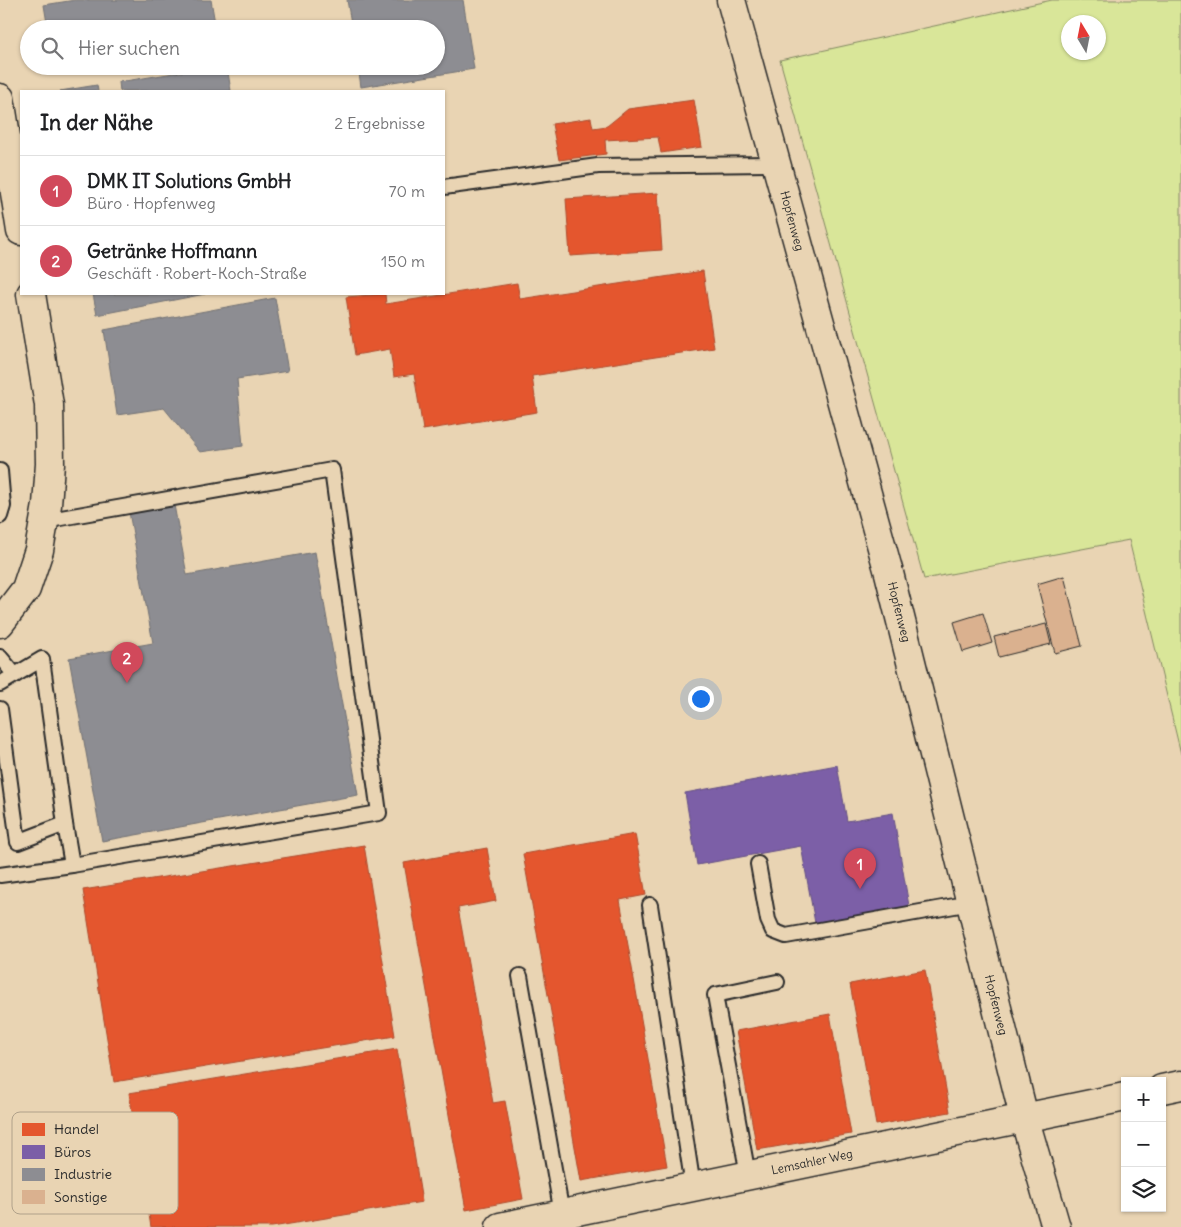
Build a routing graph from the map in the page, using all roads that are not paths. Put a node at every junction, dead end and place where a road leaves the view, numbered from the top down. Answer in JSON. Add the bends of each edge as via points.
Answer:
{"nodes":[{"id":1,"x":731,"y":0,"type":"edge"},
{"id":2,"x":0,"y":98,"type":"edge"},
{"id":3,"x":776,"y":164,"type":"junction"},
{"id":4,"x":445,"y":187,"type":"edge"},
{"id":5,"x":20,"y":225,"type":"edge"},
{"id":6,"x":31,"y":295,"type":"edge"},
{"id":7,"x":0,"y":471,"type":"edge"},
{"id":8,"x":0,"y":516,"type":"edge"},
{"id":9,"x":44,"y":521,"type":"junction"},
{"id":10,"x":0,"y":623,"type":"edge"},
{"id":11,"x":0,"y":657,"type":"edge"},
{"id":12,"x":15,"y":675,"type":"junction"},
{"id":13,"x":0,"y":684,"type":"edge"},
{"id":14,"x":0,"y":709,"type":"edge"},
{"id":15,"x":65,"y":824,"type":"junction"},
{"id":16,"x":758,"y":864,"type":"dead end"},
{"id":17,"x":72,"y":865,"type":"junction"},
{"id":18,"x":0,"y":876,"type":"edge"},
{"id":19,"x":971,"y":903,"type":"junction"},
{"id":20,"x":650,"y":905,"type":"dead end"},
{"id":21,"x":520,"y":976,"type":"dead end"},
{"id":22,"x":777,"y":982,"type":"dead end"},
{"id":23,"x":1181,"y":1084,"type":"edge"},
{"id":24,"x":1166,"y":1087,"type":"edge"},
{"id":25,"x":1121,"y":1097,"type":"edge"},
{"id":26,"x":1024,"y":1118,"type":"junction"},
{"id":27,"x":748,"y":1175,"type":"junction"},
{"id":28,"x":693,"y":1187,"type":"junction"},
{"id":29,"x":562,"y":1214,"type":"junction"},
{"id":30,"x":500,"y":1227,"type":"edge"},
{"id":31,"x":1056,"y":1227,"type":"edge"}],
"edges":[{"from":1,"to":3,"type":"street","name":"Hopfenweg"},
{"from":2,"to":5,"type":"street"},
{"from":3,"to":4,"type":"lane","via":[[598,166]]},
{"from":3,"to":19,"type":"street","name":"Hopfenweg","via":[[889,573]]},
{"from":6,"to":9,"type":"street","via":[[49,405],[50,464]]},
{"from":7,"to":8,"type":"lane","via":[[3,506]]},
{"from":9,"to":10,"type":"street","via":[[39,550],[26,588]]},
{"from":9,"to":17,"type":"lane","via":[[332,470],[379,813]]},
{"from":11,"to":12,"type":"lane"},
{"from":12,"to":13,"type":"lane"},
{"from":12,"to":15,"type":"lane","via":[[42,659]]},
{"from":14,"to":15,"type":"lane","via":[[18,842]]},
{"from":15,"to":17,"type":"lane"},
{"from":16,"to":19,"type":"lane","via":[[768,920],[773,931],[786,936]]},
{"from":17,"to":18,"type":"lane"},
{"from":19,"to":26,"type":"street","name":"Hopfenweg"},
{"from":20,"to":28,"type":"lane"},
{"from":21,"to":29,"type":"lane"},
{"from":22,"to":27,"type":"lane","via":[[715,995]]},
{"from":23,"to":24,"type":"street"},
{"from":25,"to":26,"type":"street","name":"Lemsahler Weg"},
{"from":26,"to":27,"type":"street","name":"Lemsahler Weg"},
{"from":26,"to":31,"type":"street","name":"Hopfenweg"},
{"from":27,"to":28,"type":"street","name":"Lemsahler Weg"},
{"from":28,"to":29,"type":"street","name":"Lemsahler Weg"},
{"from":29,"to":30,"type":"street","name":"Lemsahler Weg"}]}
